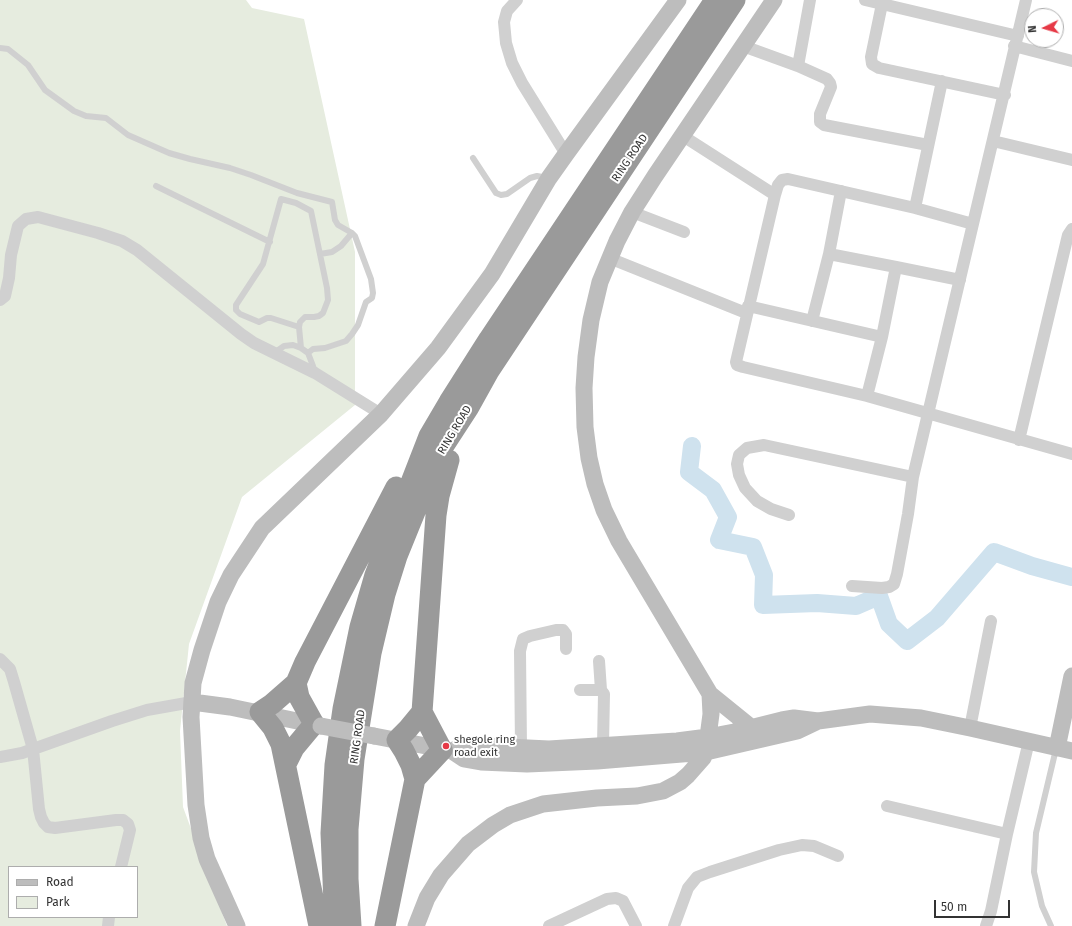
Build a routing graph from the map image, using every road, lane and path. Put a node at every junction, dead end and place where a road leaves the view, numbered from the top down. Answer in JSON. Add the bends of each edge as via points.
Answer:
{"nodes":[{"id":1,"x":517,"y":0,"type":"edge"},
{"id":2,"x":678,"y":0,"type":"edge"},
{"id":3,"x":715,"y":0,"type":"edge"},
{"id":4,"x":735,"y":0,"type":"edge"},
{"id":5,"x":774,"y":0,"type":"edge"},
{"id":6,"x":810,"y":0,"type":"edge"},
{"id":7,"x":865,"y":0,"type":"edge"},
{"id":8,"x":1026,"y":0,"type":"edge"},
{"id":9,"x":882,"y":4,"type":"junction"},
{"id":10,"x":1016,"y":41,"type":"junction"},
{"id":11,"x":743,"y":46,"type":"junction"},
{"id":12,"x":0,"y":48,"type":"edge"},
{"id":13,"x":1072,"y":61,"type":"edge"},
{"id":14,"x":798,"y":66,"type":"junction"},
{"id":15,"x":942,"y":81,"type":"junction"},
{"id":16,"x":1004,"y":95,"type":"junction"},
{"id":17,"x":683,"y":136,"type":"junction"},
{"id":18,"x":993,"y":141,"type":"junction"},
{"id":19,"x":928,"y":144,"type":"junction"},
{"id":20,"x":566,"y":154,"type":"junction"},
{"id":21,"x":474,"y":158,"type":"dead end"},
{"id":22,"x":1072,"y":160,"type":"edge"},
{"id":23,"x":549,"y":178,"type":"junction"},
{"id":24,"x":156,"y":186,"type":"dead end"},
{"id":25,"x":284,"y":189,"type":"junction"},
{"id":26,"x":841,"y":191,"type":"junction"},
{"id":27,"x":775,"y":195,"type":"junction"},
{"id":28,"x":281,"y":199,"type":"junction"},
{"id":29,"x":915,"y":208,"type":"junction"},
{"id":30,"x":632,"y":212,"type":"junction"},
{"id":31,"x":974,"y":224,"type":"junction"},
{"id":32,"x":1072,"y":229,"type":"edge"},
{"id":33,"x":684,"y":232,"type":"dead end"},
{"id":34,"x":352,"y":233,"type":"junction"},
{"id":35,"x":270,"y":242,"type":"junction"},
{"id":36,"x":320,"y":254,"type":"junction"},
{"id":37,"x":829,"y":254,"type":"junction"},
{"id":38,"x":609,"y":258,"type":"junction"},
{"id":39,"x":896,"y":267,"type":"junction"},
{"id":40,"x":960,"y":280,"type":"junction"},
{"id":41,"x":0,"y":300,"type":"edge"},
{"id":42,"x":747,"y":310,"type":"junction"},
{"id":43,"x":812,"y":321,"type":"junction"},
{"id":44,"x":299,"y":327,"type":"junction"},
{"id":45,"x":882,"y":338,"type":"junction"},
{"id":46,"x":301,"y":348,"type":"junction"},
{"id":47,"x":274,"y":352,"type":"junction"},
{"id":48,"x":308,"y":353,"type":"junction"},
{"id":49,"x":315,"y":373,"type":"junction"},
{"id":50,"x":866,"y":396,"type":"junction"},
{"id":51,"x":469,"y":407,"type":"junction"},
{"id":52,"x":928,"y":413,"type":"junction"},
{"id":53,"x":381,"y":414,"type":"junction"},
{"id":54,"x":429,"y":436,"type":"junction"},
{"id":55,"x":1019,"y":440,"type":"junction"},
{"id":56,"x":1072,"y":454,"type":"edge"},
{"id":57,"x":913,"y":477,"type":"junction"},
{"id":58,"x":789,"y":515,"type":"dead end"},
{"id":59,"x":852,"y":586,"type":"dead end"},
{"id":60,"x":991,"y":621,"type":"dead end"},
{"id":61,"x":566,"y":649,"type":"dead end"},
{"id":62,"x":0,"y":659,"type":"edge"},
{"id":63,"x":599,"y":661,"type":"dead end"},
{"id":64,"x":1072,"y":676,"type":"edge"},
{"id":65,"x":296,"y":683,"type":"junction"},
{"id":66,"x":580,"y":690,"type":"dead end"},
{"id":67,"x":602,"y":690,"type":"junction"},
{"id":68,"x":710,"y":694,"type":"junction"},
{"id":69,"x":192,"y":702,"type":"junction"},
{"id":70,"x":260,"y":712,"type":"junction"},
{"id":71,"x":422,"y":712,"type":"junction"},
{"id":72,"x":818,"y":721,"type":"junction"},
{"id":73,"x":318,"y":725,"type":"junction"},
{"id":74,"x":752,"y":728,"type":"junction"},
{"id":75,"x":970,"y":728,"type":"junction"},
{"id":76,"x":397,"y":740,"type":"junction"},
{"id":77,"x":1028,"y":742,"type":"junction"},
{"id":78,"x":707,"y":745,"type":"junction"},
{"id":79,"x":603,"y":746,"type":"junction"},
{"id":80,"x":521,"y":748,"type":"junction"},
{"id":81,"x":33,"y":749,"type":"junction"},
{"id":82,"x":447,"y":750,"type":"junction"},
{"id":83,"x":1064,"y":750,"type":"edge"},
{"id":84,"x":0,"y":757,"type":"edge"},
{"id":85,"x":286,"y":764,"type":"junction"},
{"id":86,"x":415,"y":779,"type":"junction"},
{"id":87,"x":887,"y":806,"type":"dead end"},
{"id":88,"x":1007,"y":834,"type":"junction"},
{"id":89,"x":838,"y":856,"type":"dead end"},
{"id":90,"x":121,"y":866,"type":"edge"},
{"id":91,"x":237,"y":926,"type":"edge"},
{"id":92,"x":319,"y":926,"type":"edge"},
{"id":93,"x":335,"y":926,"type":"edge"},
{"id":94,"x":351,"y":926,"type":"edge"},
{"id":95,"x":385,"y":926,"type":"edge"},
{"id":96,"x":416,"y":926,"type":"edge"},
{"id":97,"x":549,"y":926,"type":"edge"},
{"id":98,"x":636,"y":926,"type":"edge"},
{"id":99,"x":674,"y":926,"type":"edge"},
{"id":100,"x":986,"y":926,"type":"edge"},
{"id":101,"x":1051,"y":926,"type":"edge"}],
"edges":[{"from":1,"to":20,"type":"street","via":[[507,11],[504,22],[506,43],[512,63]]},
{"from":2,"to":20,"type":"main road"},
{"from":3,"to":54,"type":"highway","name":"RING ROAD","via":[[489,339]]},
{"from":4,"to":51,"type":"highway","name":"RING ROAD","via":[[493,365]]},
{"from":5,"to":11,"type":"main road"},
{"from":6,"to":14,"type":"street"},
{"from":7,"to":9,"type":"street"},
{"from":8,"to":10,"type":"street"},
{"from":9,"to":10,"type":"street"},
{"from":9,"to":15,"type":"street","via":[[871,57],[872,64],[879,68]]},
{"from":10,"to":13,"type":"street"},
{"from":10,"to":16,"type":"street"},
{"from":11,"to":14,"type":"street"},
{"from":11,"to":17,"type":"main road"},
{"from":12,"to":25,"type":"lane","via":[[8,49],[28,65],[45,90],[74,111],[86,116],[106,118],[128,135],[169,153],[251,175]]},
{"from":14,"to":19,"type":"street","via":[[830,83],[831,87],[820,114],[820,122],[824,125]]},
{"from":15,"to":16,"type":"street"},
{"from":15,"to":19,"type":"street"},
{"from":16,"to":18,"type":"street"},
{"from":17,"to":27,"type":"street"},
{"from":17,"to":30,"type":"main road"},
{"from":18,"to":22,"type":"street"},
{"from":18,"to":31,"type":"street"},
{"from":19,"to":29,"type":"street"},
{"from":20,"to":23,"type":"main road"},
{"from":21,"to":23,"type":"lane","via":[[496,193],[501,195],[507,194],[530,178]]},
{"from":23,"to":53,"type":"main road","via":[[492,274],[462,317],[418,373]]},
{"from":24,"to":35,"type":"lane"},
{"from":25,"to":28,"type":"lane"},
{"from":25,"to":34,"type":"lane","via":[[332,202],[338,225]]},
{"from":26,"to":27,"type":"street","via":[[788,179],[782,180]]},
{"from":26,"to":29,"type":"street"},
{"from":26,"to":37,"type":"street"},
{"from":27,"to":42,"type":"street"},
{"from":28,"to":35,"type":"lane"},
{"from":28,"to":36,"type":"lane","via":[[311,211]]},
{"from":29,"to":31,"type":"street"},
{"from":30,"to":33,"type":"street"},
{"from":30,"to":38,"type":"main road"},
{"from":31,"to":40,"type":"street"},
{"from":32,"to":55,"type":"street","via":[[1066,243]]},
{"from":34,"to":36,"type":"lane","via":[[332,252]]},
{"from":34,"to":48,"type":"lane","via":[[371,279],[374,293],[366,302],[358,325],[346,341],[313,349]]},
{"from":35,"to":44,"type":"lane","via":[[263,264],[236,304],[236,310],[259,322],[271,318]]},
{"from":36,"to":44,"type":"lane","via":[[328,300],[323,313],[302,318]]},
{"from":37,"to":39,"type":"street"},
{"from":37,"to":43,"type":"street"},
{"from":38,"to":42,"type":"street"},
{"from":38,"to":68,"type":"main road","via":[[591,320],[586,357],[585,427],[590,465],[604,510],[619,541]]},
{"from":39,"to":40,"type":"street"},
{"from":39,"to":45,"type":"street"},
{"from":40,"to":52,"type":"street"},
{"from":41,"to":47,"type":"street","via":[[4,296],[9,278],[18,226],[26,219],[38,217],[122,241],[172,277],[241,334]]},
{"from":42,"to":43,"type":"street"},
{"from":42,"to":50,"type":"street","via":[[736,356],[737,365]]},
{"from":43,"to":45,"type":"street"},
{"from":44,"to":46,"type":"lane"},
{"from":45,"to":50,"type":"street"},
{"from":46,"to":47,"type":"lane","via":[[293,345],[284,346]]},
{"from":46,"to":48,"type":"lane"},
{"from":47,"to":49,"type":"street"},
{"from":48,"to":49,"type":"lane"},
{"from":49,"to":53,"type":"street"},
{"from":50,"to":52,"type":"street"},
{"from":51,"to":71,"type":"highway","via":[[446,471],[436,515]]},
{"from":51,"to":94,"type":"highway","name":"RING ROAD","via":[[433,468],[397,556],[371,653],[354,758],[348,829]]},
{"from":52,"to":55,"type":"street"},
{"from":52,"to":57,"type":"street"},
{"from":53,"to":69,"type":"main road","via":[[262,528],[231,575],[218,602],[202,650],[193,683]]},
{"from":54,"to":65,"type":"highway","via":[[411,460],[375,526]]},
{"from":54,"to":93,"type":"highway","name":"RING ROAD","via":[[375,575],[360,627],[343,708],[335,765],[331,833]]},
{"from":55,"to":56,"type":"street"},
{"from":57,"to":58,"type":"street","via":[[764,445],[747,448],[739,455],[737,464],[738,475],[745,488],[757,501]]},
{"from":57,"to":59,"type":"street","via":[[894,584],[882,588]]},
{"from":60,"to":75,"type":"street"},
{"from":61,"to":80,"type":"street","via":[[566,634],[563,630],[523,639],[520,650]]},
{"from":62,"to":81,"type":"street","via":[[10,669]]},
{"from":63,"to":67,"type":"street"},
{"from":64,"to":83,"type":"main road"},
{"from":65,"to":70,"type":"highway"},
{"from":65,"to":73,"type":"highway","via":[[299,697]]},
{"from":66,"to":67,"type":"street"},
{"from":67,"to":79,"type":"street"},
{"from":68,"to":74,"type":"main road"},
{"from":68,"to":78,"type":"main road","via":[[711,714]]},
{"from":69,"to":70,"type":"main road"},
{"from":69,"to":81,"type":"street","via":[[140,712]]},
{"from":69,"to":91,"type":"main road","via":[[193,768],[201,838],[207,859]]},
{"from":70,"to":73,"type":"main road"},
{"from":70,"to":85,"type":"highway","via":[[273,728]]},
{"from":71,"to":76,"type":"highway"},
{"from":71,"to":82,"type":"highway"},
{"from":72,"to":74,"type":"main road","via":[[794,718]]},
{"from":72,"to":75,"type":"main road","via":[[870,714],[921,718]]},
{"from":72,"to":78,"type":"main road","via":[[797,731]]},
{"from":73,"to":76,"type":"main road","bridge":true},
{"from":73,"to":85,"type":"highway","via":[[294,748]]},
{"from":74,"to":78,"type":"main road"},
{"from":75,"to":77,"type":"main road"},
{"from":76,"to":82,"type":"main road"},
{"from":76,"to":86,"type":"highway","via":[[411,765]]},
{"from":77,"to":83,"type":"main road"},
{"from":77,"to":88,"type":"street"},
{"from":78,"to":79,"type":"main road"},
{"from":78,"to":82,"type":"main road","via":[[597,761],[528,764],[481,762],[464,759]]},
{"from":78,"to":96,"type":"main road","via":[[703,758],[688,775],[663,791],[636,796],[543,804],[510,815],[493,825],[468,844],[440,875]]},
{"from":79,"to":80,"type":"main road"},
{"from":80,"to":82,"type":"main road","via":[[464,745]]},
{"from":81,"to":84,"type":"street"},
{"from":81,"to":90,"type":"street","via":[[39,809],[44,823],[55,828],[123,820],[130,830]]},
{"from":82,"to":86,"type":"highway"},
{"from":83,"to":101,"type":"lane","via":[[1036,833],[1034,872],[1042,906]]},
{"from":85,"to":92,"type":"highway"},
{"from":86,"to":95,"type":"highway"},
{"from":87,"to":88,"type":"street"},
{"from":88,"to":100,"type":"street"},
{"from":89,"to":99,"type":"street","via":[[814,846],[802,845],[697,877],[688,888]]},
{"from":97,"to":98,"type":"street","via":[[607,899],[616,898],[623,901]]}]}
